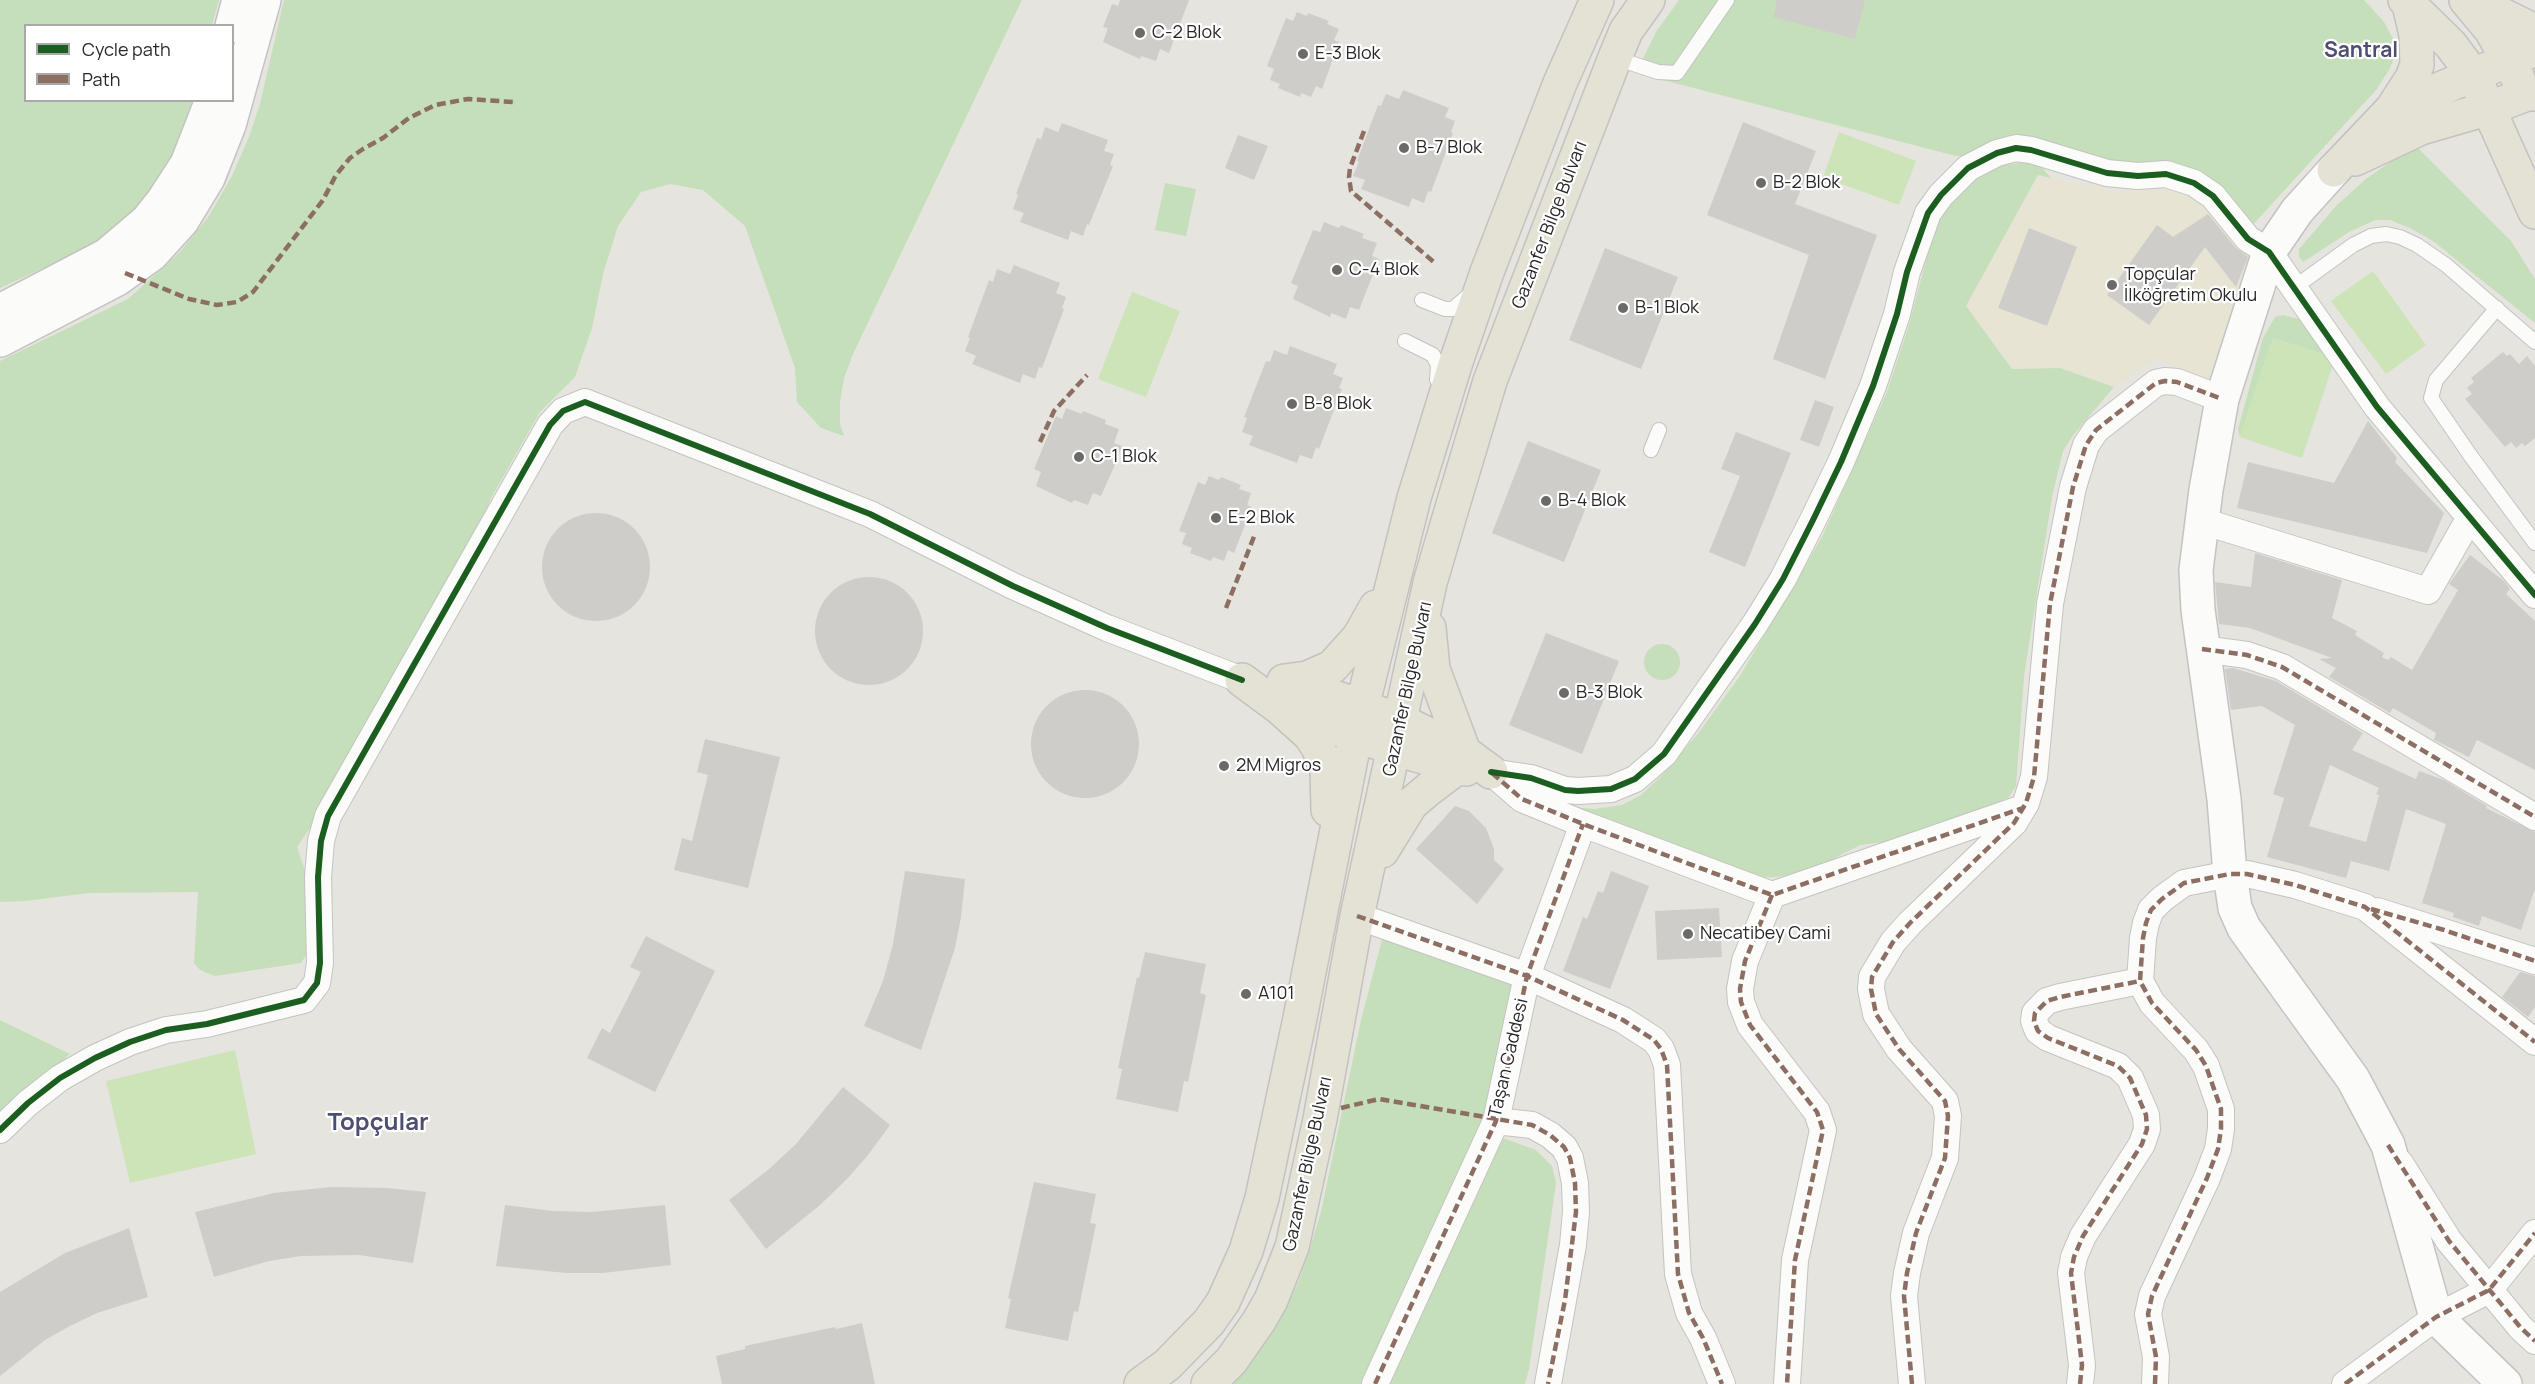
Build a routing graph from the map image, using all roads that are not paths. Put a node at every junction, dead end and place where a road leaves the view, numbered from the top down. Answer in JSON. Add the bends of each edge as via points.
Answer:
{"nodes":[{"id":1,"x":239,"y":0,"type":"edge"},
{"id":2,"x":264,"y":0,"type":"edge"},
{"id":3,"x":1597,"y":0,"type":"edge"},
{"id":4,"x":1648,"y":0,"type":"edge"},
{"id":5,"x":1727,"y":0,"type":"edge"},
{"id":6,"x":2466,"y":0,"type":"edge"},
{"id":7,"x":2471,"y":0,"type":"edge"},
{"id":8,"x":2407,"y":2,"type":"edge"},
{"id":9,"x":233,"y":24,"type":"edge"},
{"id":10,"x":2535,"y":31,"type":"edge"},
{"id":11,"x":2522,"y":55,"type":"edge"},
{"id":12,"x":1615,"y":58,"type":"junction"},
{"id":13,"x":2474,"y":76,"type":"junction"},
{"id":14,"x":2532,"y":100,"type":"edge"},
{"id":15,"x":211,"y":102,"type":"edge"},
{"id":16,"x":2490,"y":108,"type":"junction"},
{"id":17,"x":2392,"y":109,"type":"junction"},
{"id":18,"x":1538,"y":143,"type":"junction"},
{"id":19,"x":2334,"y":170,"type":"junction"},
{"id":20,"x":2535,"y":212,"type":"edge"},
{"id":21,"x":2269,"y":252,"type":"junction"},
{"id":22,"x":2295,"y":287,"type":"junction"},
{"id":23,"x":1422,"y":300,"type":"dead end"},
{"id":24,"x":2497,"y":308,"type":"junction"},
{"id":25,"x":0,"y":311,"type":"edge"},
{"id":26,"x":0,"y":340,"type":"edge"},
{"id":27,"x":1405,"y":341,"type":"dead end"},
{"id":28,"x":2535,"y":342,"type":"edge"},
{"id":29,"x":2222,"y":399,"type":"junction"},
{"id":30,"x":1659,"y":430,"type":"dead end"},
{"id":31,"x":1651,"y":450,"type":"dead end"},
{"id":32,"x":1414,"y":498,"type":"junction"},
{"id":33,"x":2469,"y":519,"type":"junction"},
{"id":34,"x":2202,"y":521,"type":"junction"},
{"id":35,"x":2535,"y":543,"type":"edge"},
{"id":36,"x":1394,"y":574,"type":"junction"},
{"id":37,"x":1430,"y":583,"type":"junction"},
{"id":38,"x":2535,"y":595,"type":"edge"},
{"id":39,"x":2202,"y":649,"type":"junction"},
{"id":40,"x":1242,"y":680,"type":"joint"},
{"id":41,"x":1285,"y":694,"type":"junction"},
{"id":42,"x":1359,"y":721,"type":"junction"},
{"id":43,"x":1398,"y":735,"type":"junction"},
{"id":44,"x":1461,"y":760,"type":"junction"},
{"id":45,"x":1491,"y":772,"type":"junction"},
{"id":46,"x":2024,"y":808,"type":"junction"},
{"id":47,"x":2535,"y":817,"type":"edge"},
{"id":48,"x":1583,"y":824,"type":"junction"},
{"id":49,"x":2230,"y":874,"type":"junction"},
{"id":50,"x":1367,"y":876,"type":"junction"},
{"id":51,"x":1772,"y":895,"type":"junction"},
{"id":52,"x":2365,"y":907,"type":"junction"},
{"id":53,"x":1321,"y":914,"type":"junction"},
{"id":54,"x":1358,"y":916,"type":"junction"},
{"id":55,"x":2535,"y":961,"type":"edge"},
{"id":56,"x":1527,"y":976,"type":"junction"},
{"id":57,"x":2140,"y":981,"type":"junction"},
{"id":58,"x":2535,"y":1042,"type":"edge"},
{"id":59,"x":1496,"y":1121,"type":"junction"},
{"id":60,"x":0,"y":1130,"type":"edge"},
{"id":61,"x":2388,"y":1145,"type":"junction"},
{"id":62,"x":2535,"y":1233,"type":"edge"},
{"id":63,"x":2489,"y":1290,"type":"junction"},
{"id":64,"x":2436,"y":1317,"type":"junction"},
{"id":65,"x":2535,"y":1341,"type":"edge"},
{"id":66,"x":1142,"y":1384,"type":"edge"},
{"id":67,"x":1208,"y":1384,"type":"edge"},
{"id":68,"x":1376,"y":1384,"type":"edge"},
{"id":69,"x":1548,"y":1384,"type":"edge"},
{"id":70,"x":1722,"y":1384,"type":"edge"},
{"id":71,"x":1787,"y":1384,"type":"edge"},
{"id":72,"x":1912,"y":1384,"type":"edge"},
{"id":73,"x":2080,"y":1384,"type":"edge"},
{"id":74,"x":2155,"y":1384,"type":"edge"},
{"id":75,"x":2345,"y":1384,"type":"edge"},
{"id":76,"x":2505,"y":1384,"type":"edge"}],
"edges":[{"from":1,"to":9,"type":"main road"},
{"from":2,"to":26,"type":"main road","via":[[229,125],[208,177],[182,221],[152,254],[117,279]]},
{"from":3,"to":18,"type":"main road"},
{"from":4,"to":12,"type":"main road","name":"Gazanfer Bilge Bulvarı","via":[[1626,31]]},
{"from":5,"to":12,"type":"lane","via":[[1677,73],[1658,72]]},
{"from":6,"to":11,"type":"main road","via":[[2491,30]]},
{"from":7,"to":10,"type":"main road"},
{"from":8,"to":13,"type":"main road","via":[[2451,45]]},
{"from":8,"to":17,"type":"main road","via":[[2416,35],[2417,65]]},
{"from":11,"to":13,"type":"main road"},
{"from":11,"to":14,"type":"main road"},
{"from":12,"to":37,"type":"main road","name":"Gazanfer Bilge Bulvarı","via":[[1490,381]]},
{"from":13,"to":16,"type":"main road"},
{"from":13,"to":17,"type":"main road"},
{"from":14,"to":16,"type":"main road"},
{"from":15,"to":25,"type":"main road","via":[[187,164],[147,221],[107,255]]},
{"from":16,"to":19,"type":"main road","via":[[2421,128]]},
{"from":16,"to":20,"type":"main road"},
{"from":17,"to":19,"type":"main road"},
{"from":18,"to":23,"type":"lane","via":[[1465,300],[1453,309]]},
{"from":18,"to":32,"type":"main road","via":[[1483,283]]},
{"from":19,"to":21,"type":"main road","via":[[2297,211]]},
{"from":21,"to":22,"type":"street"},
{"from":21,"to":29,"type":"main road"},
{"from":21,"to":45,"type":"street","via":[[2248,239],[2204,188],[2166,174],[2107,173],[2016,148],[1968,168],[1929,213],[1872,386],[1803,540],[1755,624],[1664,754],[1635,779],[1611,789],[1565,790],[1531,778]]},
{"from":22,"to":24,"type":"lane","via":[[2353,245],[2386,234],[2417,245]]},
{"from":22,"to":33,"type":"street","via":[[2377,408]]},
{"from":24,"to":28,"type":"lane"},
{"from":24,"to":35,"type":"lane","via":[[2436,380],[2431,398]]},
{"from":27,"to":32,"type":"lane","via":[[1429,352],[1438,365]]},
{"from":29,"to":34,"type":"main road"},
{"from":29,"to":46,"type":"street","via":[[2177,382],[2156,383],[2096,430],[2086,445],[2073,487],[2050,604],[2034,777]]},
{"from":30,"to":31,"type":"lane"},
{"from":32,"to":36,"type":"main road"},
{"from":33,"to":34,"type":"street","via":[[2428,591]]},
{"from":33,"to":38,"type":"street"},
{"from":34,"to":39,"type":"main road","via":[[2196,570]]},
{"from":36,"to":41,"type":"main road","via":[[1359,637],[1342,659]]},
{"from":36,"to":42,"type":"main road"},
{"from":37,"to":43,"type":"main road","name":"Gazanfer Bilge Bulvarı"},
{"from":37,"to":44,"type":"main road","via":[[1428,638],[1433,669]]},
{"from":39,"to":47,"type":"street","via":[[2247,655],[2282,667]]},
{"from":39,"to":49,"type":"main road","via":[[2224,800]]},
{"from":40,"to":41,"type":"main road"},
{"from":40,"to":60,"type":"street","via":[[1012,586],[870,514],[585,402],[563,411],[550,425],[328,816],[318,877],[320,963],[317,983],[304,1000],[166,1030],[130,1042],[60,1078]]},
{"from":41,"to":42,"type":"main road"},
{"from":41,"to":53,"type":"main road","via":[[1328,771]]},
{"from":42,"to":43,"type":"main road"},
{"from":42,"to":53,"type":"main road"},
{"from":43,"to":44,"type":"main road"},
{"from":43,"to":50,"type":"main road","name":"Gazanfer Bilge Bulvarı"},
{"from":44,"to":45,"type":"main road"},
{"from":44,"to":50,"type":"main road","via":[[1411,804]]},
{"from":45,"to":48,"type":"street","via":[[1522,799]]},
{"from":46,"to":51,"type":"street"},
{"from":46,"to":72,"type":"street","via":[[2001,836],[1910,923],[1872,977],[1876,1014],[1899,1049],[1945,1101],[1948,1116],[1945,1158],[1916,1233],[1907,1273],[1904,1296]]},
{"from":48,"to":51,"type":"street"},
{"from":48,"to":56,"type":"street","name":"Taşan Caddesi"},
{"from":49,"to":52,"type":"street","via":[[2259,876]]},
{"from":49,"to":57,"type":"street","via":[[2184,883],[2151,910],[2143,938]]},
{"from":49,"to":61,"type":"main road","via":[[2235,908],[2244,928],[2353,1079]]},
{"from":50,"to":54,"type":"main road","name":"Gazanfer Bilge Bulvarı"},
{"from":51,"to":71,"type":"street","via":[[1746,961],[1741,1002],[1750,1025],[1817,1112],[1823,1130],[1795,1260]]},
{"from":52,"to":55,"type":"street"},
{"from":52,"to":58,"type":"street"},
{"from":53,"to":66,"type":"main road","via":[[1262,1198],[1243,1260],[1209,1322],[1167,1365]]},
{"from":54,"to":56,"type":"street"},
{"from":54,"to":67,"type":"main road","name":"Gazanfer Bilge Bulvarı","via":[[1292,1246],[1259,1322]]},
{"from":56,"to":59,"type":"street","name":"Taşan Caddesi"},
{"from":56,"to":70,"type":"street","via":[[1623,1020],[1661,1048],[1667,1065],[1678,1274],[1689,1312]]},
{"from":57,"to":73,"type":"street","via":[[2060,997],[2047,1001],[2035,1013],[2038,1031],[2048,1038],[2118,1066],[2130,1078],[2148,1129],[2074,1257],[2071,1273],[2082,1365]]},
{"from":57,"to":74,"type":"street","via":[[2152,1003],[2206,1066],[2221,1108],[2222,1129],[2218,1149],[2152,1296],[2148,1314],[2156,1357]]},
{"from":59,"to":68,"type":"street","name":"Taşan Caddesi"},
{"from":59,"to":69,"type":"street","via":[[1532,1125],[1564,1147],[1575,1183],[1573,1245]]},
{"from":61,"to":63,"type":"street","via":[[2450,1241]]},
{"from":61,"to":64,"type":"main road"},
{"from":62,"to":63,"type":"street"},
{"from":63,"to":64,"type":"street"},
{"from":63,"to":65,"type":"street"},
{"from":64,"to":75,"type":"street"},
{"from":64,"to":76,"type":"main road"}]}
